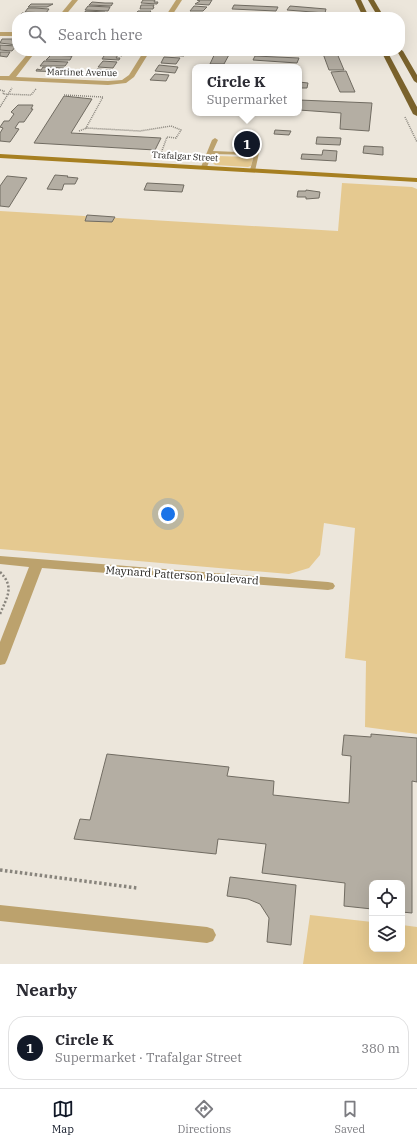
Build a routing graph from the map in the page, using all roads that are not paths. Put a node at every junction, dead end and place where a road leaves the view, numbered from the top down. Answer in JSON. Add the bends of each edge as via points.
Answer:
{"nodes":[{"id":1,"x":75,"y":0,"type":"edge"},
{"id":2,"x":179,"y":0,"type":"edge"},
{"id":3,"x":358,"y":0,"type":"edge"},
{"id":4,"x":371,"y":0,"type":"edge"},
{"id":5,"x":65,"y":12,"type":"edge"},
{"id":6,"x":171,"y":12,"type":"edge"},
{"id":7,"x":364,"y":12,"type":"edge"},
{"id":8,"x":378,"y":12,"type":"edge"},
{"id":9,"x":0,"y":34,"type":"edge"},
{"id":10,"x":12,"y":34,"type":"edge"},
{"id":11,"x":29,"y":56,"type":"edge"},
{"id":12,"x":144,"y":56,"type":"edge"},
{"id":13,"x":387,"y":56,"type":"edge"},
{"id":14,"x":403,"y":56,"type":"edge"},
{"id":15,"x":0,"y":78,"type":"edge"},
{"id":16,"x":11,"y":78,"type":"junction"},
{"id":17,"x":417,"y":80,"type":"edge"},
{"id":18,"x":417,"y":114,"type":"edge"},
{"id":19,"x":216,"y":140,"type":"dead end"},
{"id":20,"x":210,"y":152,"type":"junction"},
{"id":21,"x":0,"y":156,"type":"edge"},
{"id":22,"x":204,"y":167,"type":"junction"},
{"id":23,"x":253,"y":170,"type":"junction"},
{"id":24,"x":417,"y":180,"type":"edge"},
{"id":25,"x":0,"y":560,"type":"edge"},
{"id":26,"x":37,"y":564,"type":"junction"},
{"id":27,"x":328,"y":586,"type":"dead end"},
{"id":28,"x":0,"y":660,"type":"edge"},
{"id":29,"x":0,"y":913,"type":"edge"},
{"id":30,"x":207,"y":935,"type":"dead end"}],
"edges":[{"from":1,"to":5,"type":"street"},
{"from":2,"to":6,"type":"street"},
{"from":3,"to":7,"type":"highway"},
{"from":4,"to":8,"type":"highway"},
{"from":9,"to":10,"type":"street"},
{"from":11,"to":16,"type":"street"},
{"from":12,"to":16,"type":"street","name":"Martinet Avenue","via":[[132,76],[124,82]]},
{"from":13,"to":18,"type":"highway"},
{"from":14,"to":17,"type":"highway"},
{"from":15,"to":16,"type":"street","name":"Martinet Avenue"},
{"from":19,"to":20,"type":"lane"},
{"from":20,"to":22,"type":"lane"},
{"from":20,"to":23,"type":"lane","via":[[258,154]]},
{"from":21,"to":22,"type":"main road","name":"Trafalgar Street"},
{"from":22,"to":23,"type":"main road","name":"Trafalgar Street"},
{"from":23,"to":24,"type":"main road","name":"Trafalgar Street"},
{"from":25,"to":26,"type":"street","name":"Maynard Patterson Boulevard"},
{"from":26,"to":27,"type":"street","name":"Maynard Patterson Boulevard"},
{"from":26,"to":28,"type":"street"},
{"from":29,"to":30,"type":"street"}]}
